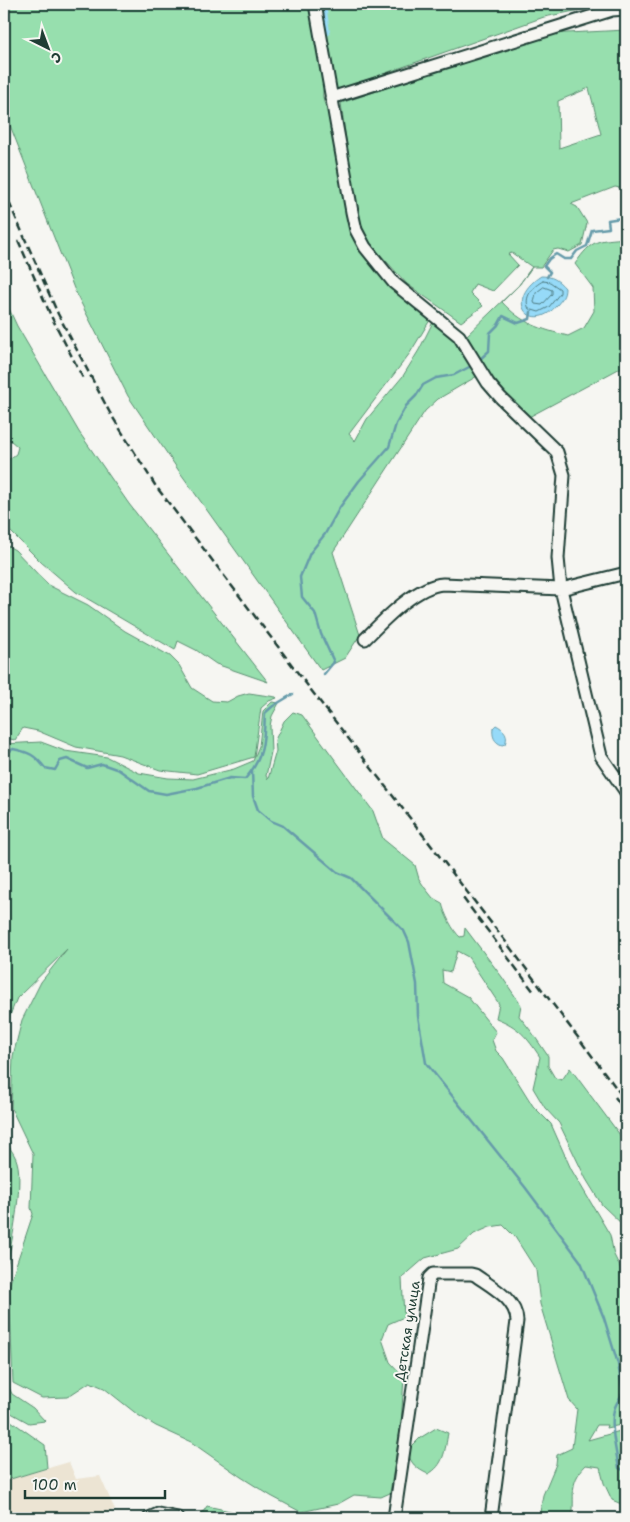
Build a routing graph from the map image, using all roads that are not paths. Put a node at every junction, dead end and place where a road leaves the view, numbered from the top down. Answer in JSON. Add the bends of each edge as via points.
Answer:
{"nodes":[{"id":1,"x":315,"y":4,"type":"edge"},
{"id":2,"x":626,"y":9,"type":"edge"},
{"id":3,"x":331,"y":98,"type":"junction"},
{"id":4,"x":626,"y":574,"type":"edge"},
{"id":5,"x":561,"y":590,"type":"junction"},
{"id":6,"x":365,"y":638,"type":"dead end"},
{"id":7,"x":624,"y":784,"type":"edge"},
{"id":8,"x":149,"y":1518,"type":"edge"},
{"id":9,"x":178,"y":1518,"type":"edge"},
{"id":10,"x":394,"y":1518,"type":"edge"},
{"id":11,"x":491,"y":1518,"type":"edge"}],
"edges":[{"from":1,"to":3,"type":"street"},
{"from":2,"to":3,"type":"street","via":[[612,10]]},
{"from":3,"to":5,"type":"street","via":[[356,230],[365,247],[394,283],[458,336],[501,398],[557,452],[564,475],[558,558]]},
{"from":4,"to":5,"type":"street"},
{"from":5,"to":6,"type":"street","via":[[434,584],[400,605]]},
{"from":5,"to":7,"type":"street","via":[[601,756]]},
{"from":8,"to":9,"type":"street","via":[[158,1514]]},
{"from":10,"to":11,"type":"street","name":"Детская улица","via":[[433,1274],[475,1275],[510,1301],[516,1310]]}]}
